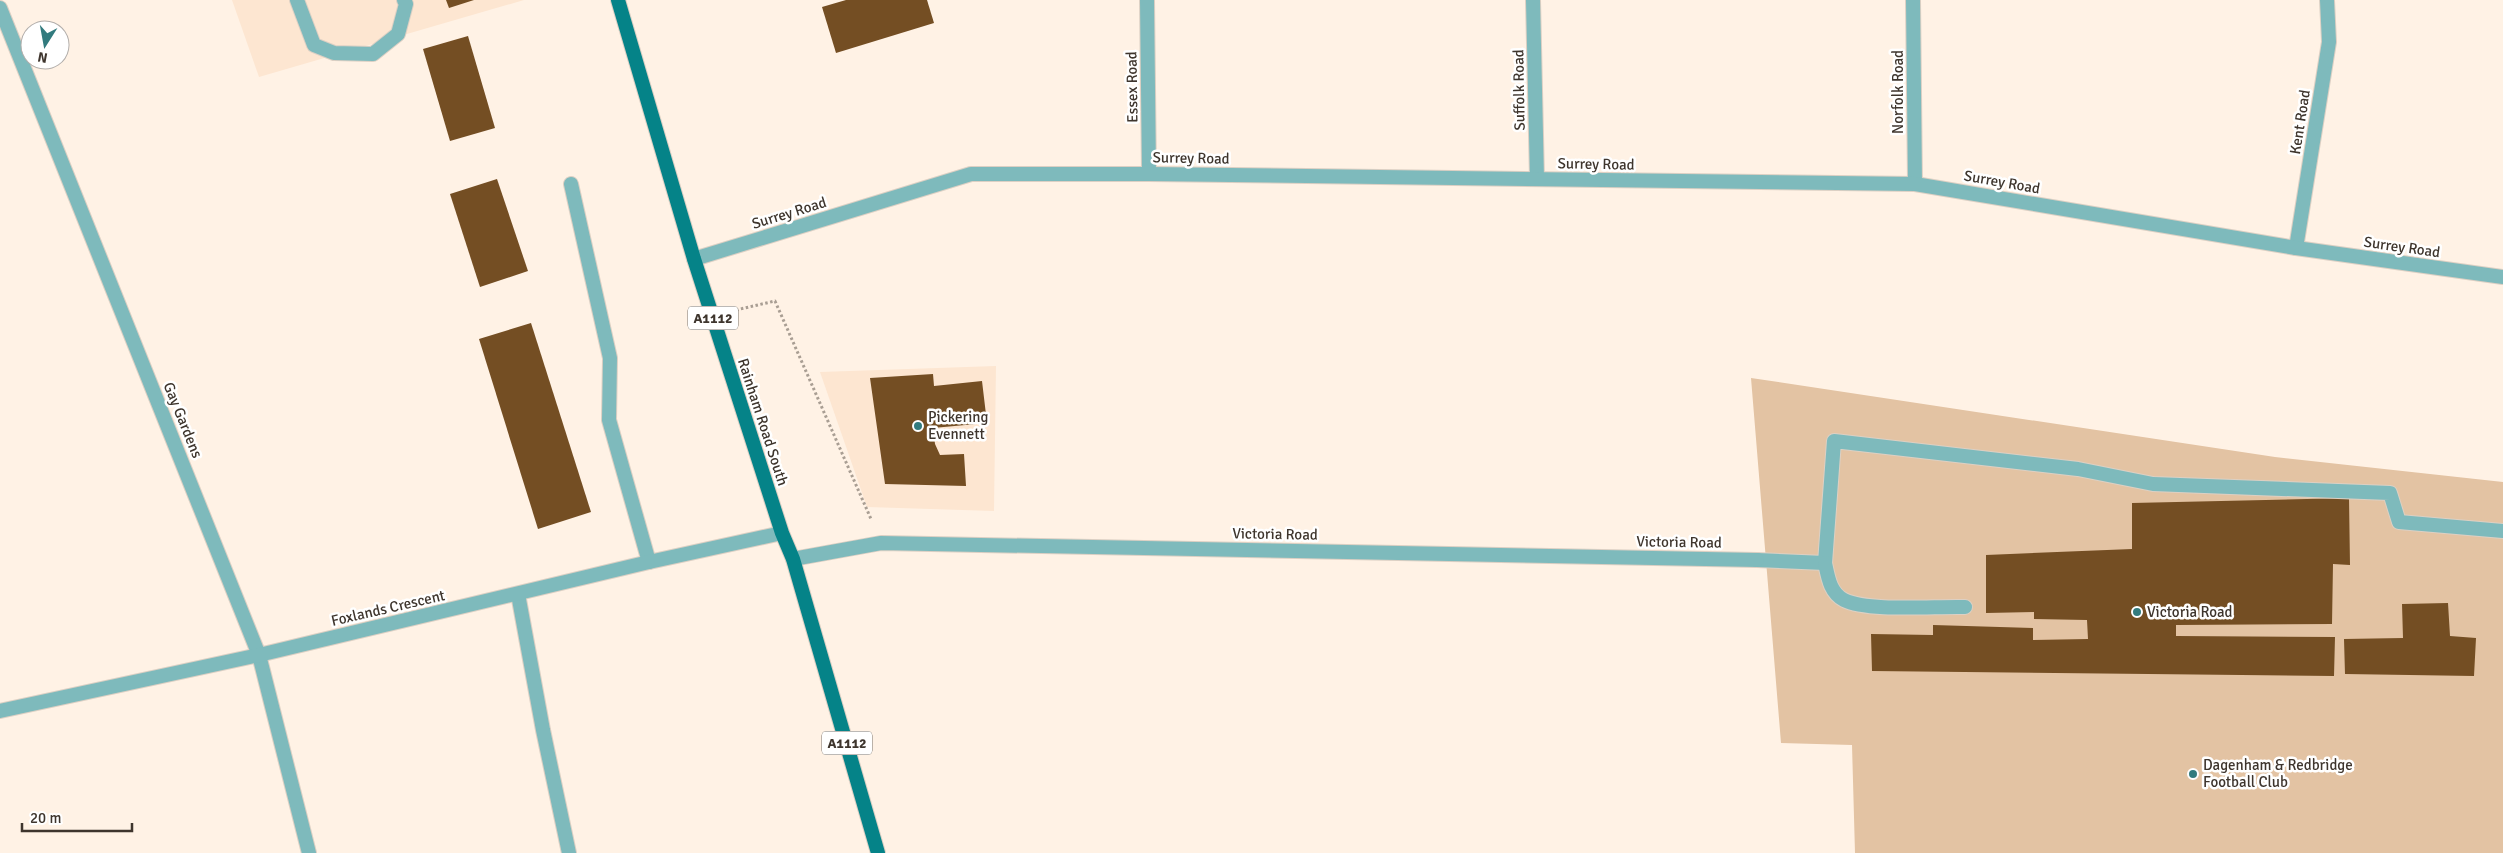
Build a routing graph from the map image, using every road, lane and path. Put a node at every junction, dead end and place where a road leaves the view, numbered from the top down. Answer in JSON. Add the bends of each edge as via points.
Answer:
{"nodes":[{"id":1,"x":297,"y":0,"type":"edge"},
{"id":2,"x":404,"y":0,"type":"edge"},
{"id":3,"x":618,"y":0,"type":"edge"},
{"id":4,"x":1147,"y":0,"type":"edge"},
{"id":5,"x":1533,"y":0,"type":"edge"},
{"id":6,"x":1913,"y":0,"type":"edge"},
{"id":7,"x":2327,"y":0,"type":"edge"},
{"id":8,"x":0,"y":8,"type":"edge"},
{"id":9,"x":1149,"y":174,"type":"junction"},
{"id":10,"x":1537,"y":179,"type":"junction"},
{"id":11,"x":571,"y":184,"type":"dead end"},
{"id":12,"x":1915,"y":184,"type":"junction"},
{"id":13,"x":2296,"y":248,"type":"junction"},
{"id":14,"x":694,"y":260,"type":"junction"},
{"id":15,"x":2503,"y":277,"type":"edge"},
{"id":16,"x":712,"y":315,"type":"junction"},
{"id":17,"x":2503,"y":531,"type":"edge"},
{"id":18,"x":782,"y":533,"type":"junction"},
{"id":19,"x":881,"y":543,"type":"junction"},
{"id":20,"x":793,"y":559,"type":"junction"},
{"id":21,"x":650,"y":562,"type":"junction"},
{"id":22,"x":1825,"y":563,"type":"junction"},
{"id":23,"x":518,"y":594,"type":"junction"},
{"id":24,"x":1965,"y":607,"type":"dead end"},
{"id":25,"x":259,"y":655,"type":"junction"},
{"id":26,"x":0,"y":711,"type":"edge"},
{"id":27,"x":309,"y":853,"type":"edge"},
{"id":28,"x":569,"y":853,"type":"edge"},
{"id":29,"x":878,"y":853,"type":"edge"}],
"edges":[{"from":1,"to":2,"type":"street","via":[[314,45],[334,52],[373,54],[398,34],[406,4]]},
{"from":3,"to":14,"type":"main road","name":"Rainham Road South","number":"A1112"},
{"from":4,"to":9,"type":"street","name":"Essex Road"},
{"from":5,"to":10,"type":"street","name":"Suffolk Road"},
{"from":6,"to":12,"type":"street","name":"Norfolk Road"},
{"from":7,"to":13,"type":"street","name":"Kent Road","via":[[2329,42]]},
{"from":8,"to":25,"type":"street","name":"Gay Gardens"},
{"from":9,"to":10,"type":"street","name":"Surrey Road"},
{"from":9,"to":14,"type":"street","name":"Surrey Road","via":[[970,174]]},
{"from":10,"to":12,"type":"street","name":"Surrey Road"},
{"from":11,"to":21,"type":"street","via":[[610,358],[610,420]]},
{"from":12,"to":13,"type":"street","name":"Surrey Road"},
{"from":13,"to":15,"type":"street","name":"Surrey Road"},
{"from":14,"to":16,"type":"main road","name":"Rainham Road South","number":"A1112"},
{"from":16,"to":18,"type":"main road","name":"Rainham Road South","number":"A1112"},
{"from":16,"to":19,"type":"path","via":[[775,301]]},
{"from":17,"to":22,"type":"street","via":[[2398,522],[2390,493],[2153,484],[2078,469],[1834,441]]},
{"from":18,"to":20,"type":"main road","name":"Rainham Road South","number":"A1112"},
{"from":18,"to":21,"type":"street","name":"Foxlands Crescent"},
{"from":19,"to":20,"type":"street","name":"Victoria Road"},
{"from":19,"to":22,"type":"street","name":"Victoria Road"},
{"from":20,"to":29,"type":"main road","name":"Rainham Road South","number":"A1112"},
{"from":21,"to":23,"type":"street","name":"Foxlands Crescent"},
{"from":22,"to":24,"type":"street","via":[[1829,585],[1843,600],[1869,606]]},
{"from":23,"to":25,"type":"street","name":"Foxlands Crescent"},
{"from":23,"to":28,"type":"street"},
{"from":25,"to":26,"type":"street","name":"Foxlands Crescent"},
{"from":25,"to":27,"type":"street","name":"Gay Gardens"}]}
